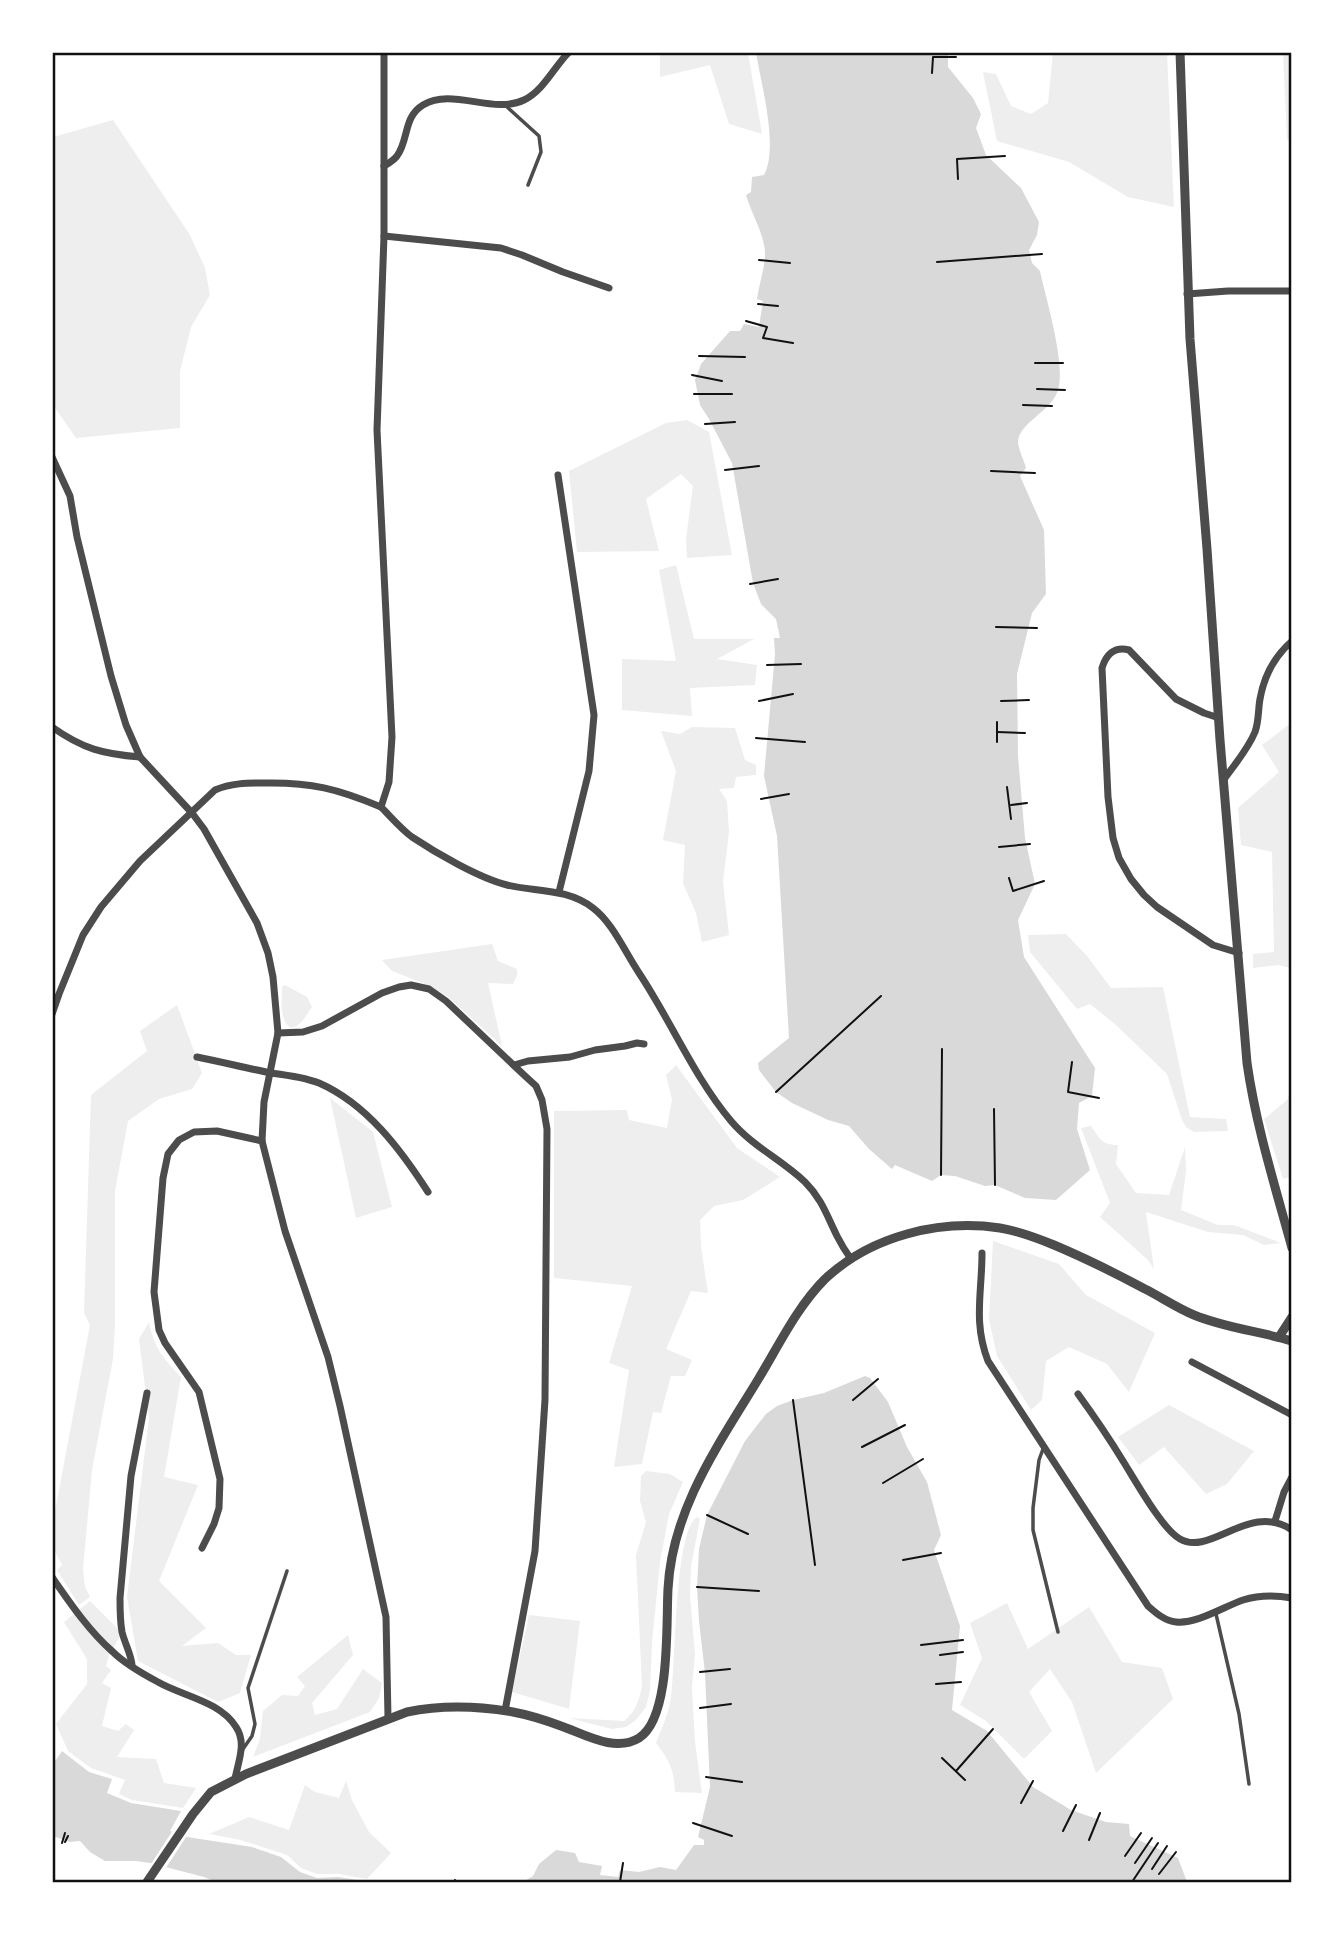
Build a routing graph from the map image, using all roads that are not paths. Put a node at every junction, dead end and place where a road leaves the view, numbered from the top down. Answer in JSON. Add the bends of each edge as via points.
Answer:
{"nodes":[{"id":1,"x":384,"y":52,"type":"edge"},
{"id":2,"x":569,"y":52,"type":"edge"},
{"id":3,"x":1180,"y":52,"type":"edge"},
{"id":4,"x":559,"y":56,"type":"edge"},
{"id":5,"x":506,"y":106,"type":"junction"},
{"id":6,"x":384,"y":166,"type":"junction"},
{"id":7,"x":528,"y":185,"type":"dead end"},
{"id":8,"x":384,"y":236,"type":"junction"},
{"id":9,"x":609,"y":288,"type":"dead end"},
{"id":10,"x":1292,"y":291,"type":"edge"},
{"id":11,"x":1187,"y":294,"type":"junction"},
{"id":12,"x":52,"y":457,"type":"edge"},
{"id":13,"x":558,"y":475,"type":"dead end"},
{"id":14,"x":1292,"y":641,"type":"edge"},
{"id":15,"x":1219,"y":718,"type":"junction"},
{"id":16,"x":52,"y":727,"type":"edge"},
{"id":17,"x":140,"y":757,"type":"junction"},
{"id":18,"x":1225,"y":778,"type":"junction"},
{"id":19,"x":381,"y":807,"type":"junction"},
{"id":20,"x":192,"y":813,"type":"junction"},
{"id":21,"x":559,"y":892,"type":"junction"},
{"id":22,"x":1239,"y":953,"type":"junction"},
{"id":23,"x":52,"y":1014,"type":"edge"},
{"id":24,"x":278,"y":1033,"type":"junction"},
{"id":25,"x":644,"y":1044,"type":"dead end"},
{"id":26,"x":197,"y":1057,"type":"dead end"},
{"id":27,"x":514,"y":1065,"type":"junction"},
{"id":28,"x":270,"y":1072,"type":"junction"},
{"id":29,"x":262,"y":1141,"type":"junction"},
{"id":30,"x":428,"y":1192,"type":"dead end"},
{"id":31,"x":1292,"y":1248,"type":"edge"},
{"id":32,"x":982,"y":1253,"type":"dead end"},
{"id":33,"x":851,"y":1259,"type":"junction"},
{"id":34,"x":1292,"y":1317,"type":"edge"},
{"id":35,"x":1279,"y":1337,"type":"junction"},
{"id":36,"x":1292,"y":1340,"type":"edge"},
{"id":37,"x":1192,"y":1362,"type":"dead end"},
{"id":38,"x":146,"y":1393,"type":"dead end"},
{"id":39,"x":1079,"y":1394,"type":"dead end"},
{"id":40,"x":1292,"y":1415,"type":"edge"},
{"id":41,"x":1044,"y":1447,"type":"junction"},
{"id":42,"x":1292,"y":1477,"type":"edge"},
{"id":43,"x":1275,"y":1521,"type":"junction"},
{"id":44,"x":1292,"y":1530,"type":"edge"},
{"id":45,"x":202,"y":1548,"type":"dead end"},
{"id":46,"x":287,"y":1571,"type":"dead end"},
{"id":47,"x":52,"y":1577,"type":"edge"},
{"id":48,"x":1292,"y":1598,"type":"edge"},
{"id":49,"x":1215,"y":1612,"type":"junction"},
{"id":50,"x":1058,"y":1632,"type":"dead end"},
{"id":51,"x":131,"y":1665,"type":"junction"},
{"id":52,"x":505,"y":1711,"type":"junction"},
{"id":53,"x":388,"y":1718,"type":"junction"},
{"id":54,"x":242,"y":1750,"type":"junction"},
{"id":55,"x":234,"y":1779,"type":"junction"},
{"id":56,"x":1249,"y":1784,"type":"dead end"},
{"id":57,"x":147,"y":1882,"type":"edge"}],
"edges":[{"from":1,"to":6,"type":"street"},
{"from":2,"to":4,"type":"street"},
{"from":3,"to":11,"type":"street"},
{"from":4,"to":5,"type":"street","via":[[538,89]]},
{"from":5,"to":6,"type":"street","via":[[445,100],[422,105],[407,126],[402,148]]},
{"from":5,"to":7,"type":"lane","via":[[539,136],[541,152]]},
{"from":6,"to":8,"type":"street"},
{"from":8,"to":9,"type":"street","via":[[501,248]]},
{"from":8,"to":19,"type":"street","via":[[377,430],[392,737],[389,782]]},
{"from":10,"to":11,"type":"street"},
{"from":11,"to":15,"type":"street"},
{"from":12,"to":17,"type":"street","via":[[70,496],[111,677]]},
{"from":13,"to":21,"type":"street","via":[[594,715],[589,771]]},
{"from":14,"to":18,"type":"street","via":[[1270,668],[1254,733]]},
{"from":15,"to":18,"type":"street"},
{"from":15,"to":22,"type":"street","via":[[1176,699],[1129,650],[1112,651],[1105,659],[1108,797],[1119,858],[1157,907],[1213,945]]},
{"from":16,"to":17,"type":"street","via":[[90,748]]},
{"from":17,"to":20,"type":"street"},
{"from":18,"to":22,"type":"street"},
{"from":19,"to":20,"type":"street","via":[[311,784],[240,783],[215,790]]},
{"from":19,"to":21,"type":"street","via":[[411,836],[470,870],[507,885]]},
{"from":20,"to":23,"type":"street","via":[[101,907],[83,935]]},
{"from":20,"to":24,"type":"street","via":[[257,923],[273,977]]},
{"from":21,"to":33,"type":"street","via":[[585,903],[604,919],[716,1101],[754,1144],[813,1191]]},
{"from":22,"to":31,"type":"street","via":[[1252,1098]]},
{"from":24,"to":27,"type":"street","via":[[322,1026],[382,993],[411,985],[446,1000]]},
{"from":24,"to":28,"type":"street"},
{"from":25,"to":27,"type":"street"},
{"from":26,"to":28,"type":"street"},
{"from":27,"to":52,"type":"street","via":[[536,1086],[547,1129],[545,1400],[536,1551]]},
{"from":28,"to":29,"type":"street"},
{"from":28,"to":30,"type":"street","via":[[316,1082],[349,1100],[382,1131]]},
{"from":29,"to":45,"type":"street","via":[[217,1131],[194,1132],[179,1140],[168,1154],[163,1178],[154,1292],[159,1330],[200,1392],[220,1479],[219,1508]]},
{"from":29,"to":53,"type":"street","via":[[343,1416],[386,1617]]},
{"from":32,"to":41,"type":"street","via":[[978,1315],[983,1349]]},
{"from":33,"to":35,"type":"street","via":[[885,1241],[922,1230],[1000,1228],[1064,1250],[1198,1317]]},
{"from":33,"to":52,"type":"street","via":[[818,1287],[793,1321],[690,1496],[673,1550],[661,1698],[650,1726],[636,1740],[608,1743]]},
{"from":34,"to":35,"type":"street"},
{"from":35,"to":36,"type":"street"},
{"from":37,"to":40,"type":"street"},
{"from":38,"to":51,"type":"street","via":[[131,1476],[120,1598],[122,1633]]},
{"from":39,"to":43,"type":"street","via":[[1152,1507],[1180,1540],[1203,1542],[1243,1525]]},
{"from":41,"to":49,"type":"street","via":[[1148,1606],[1175,1622]]},
{"from":41,"to":50,"type":"lane","via":[[1033,1530]]},
{"from":42,"to":43,"type":"street"},
{"from":43,"to":44,"type":"street"},
{"from":46,"to":54,"type":"lane","via":[[251,1677],[248,1697],[255,1724]]},
{"from":47,"to":51,"type":"street","via":[[101,1640]]},
{"from":48,"to":49,"type":"street","via":[[1244,1600]]},
{"from":49,"to":56,"type":"lane","via":[[1239,1714]]},
{"from":51,"to":54,"type":"street","via":[[226,1715],[237,1727]]},
{"from":52,"to":53,"type":"street","via":[[432,1708]]},
{"from":53,"to":55,"type":"street"},
{"from":54,"to":55,"type":"street"},
{"from":55,"to":57,"type":"street","via":[[211,1793],[192,1814]]}]}
